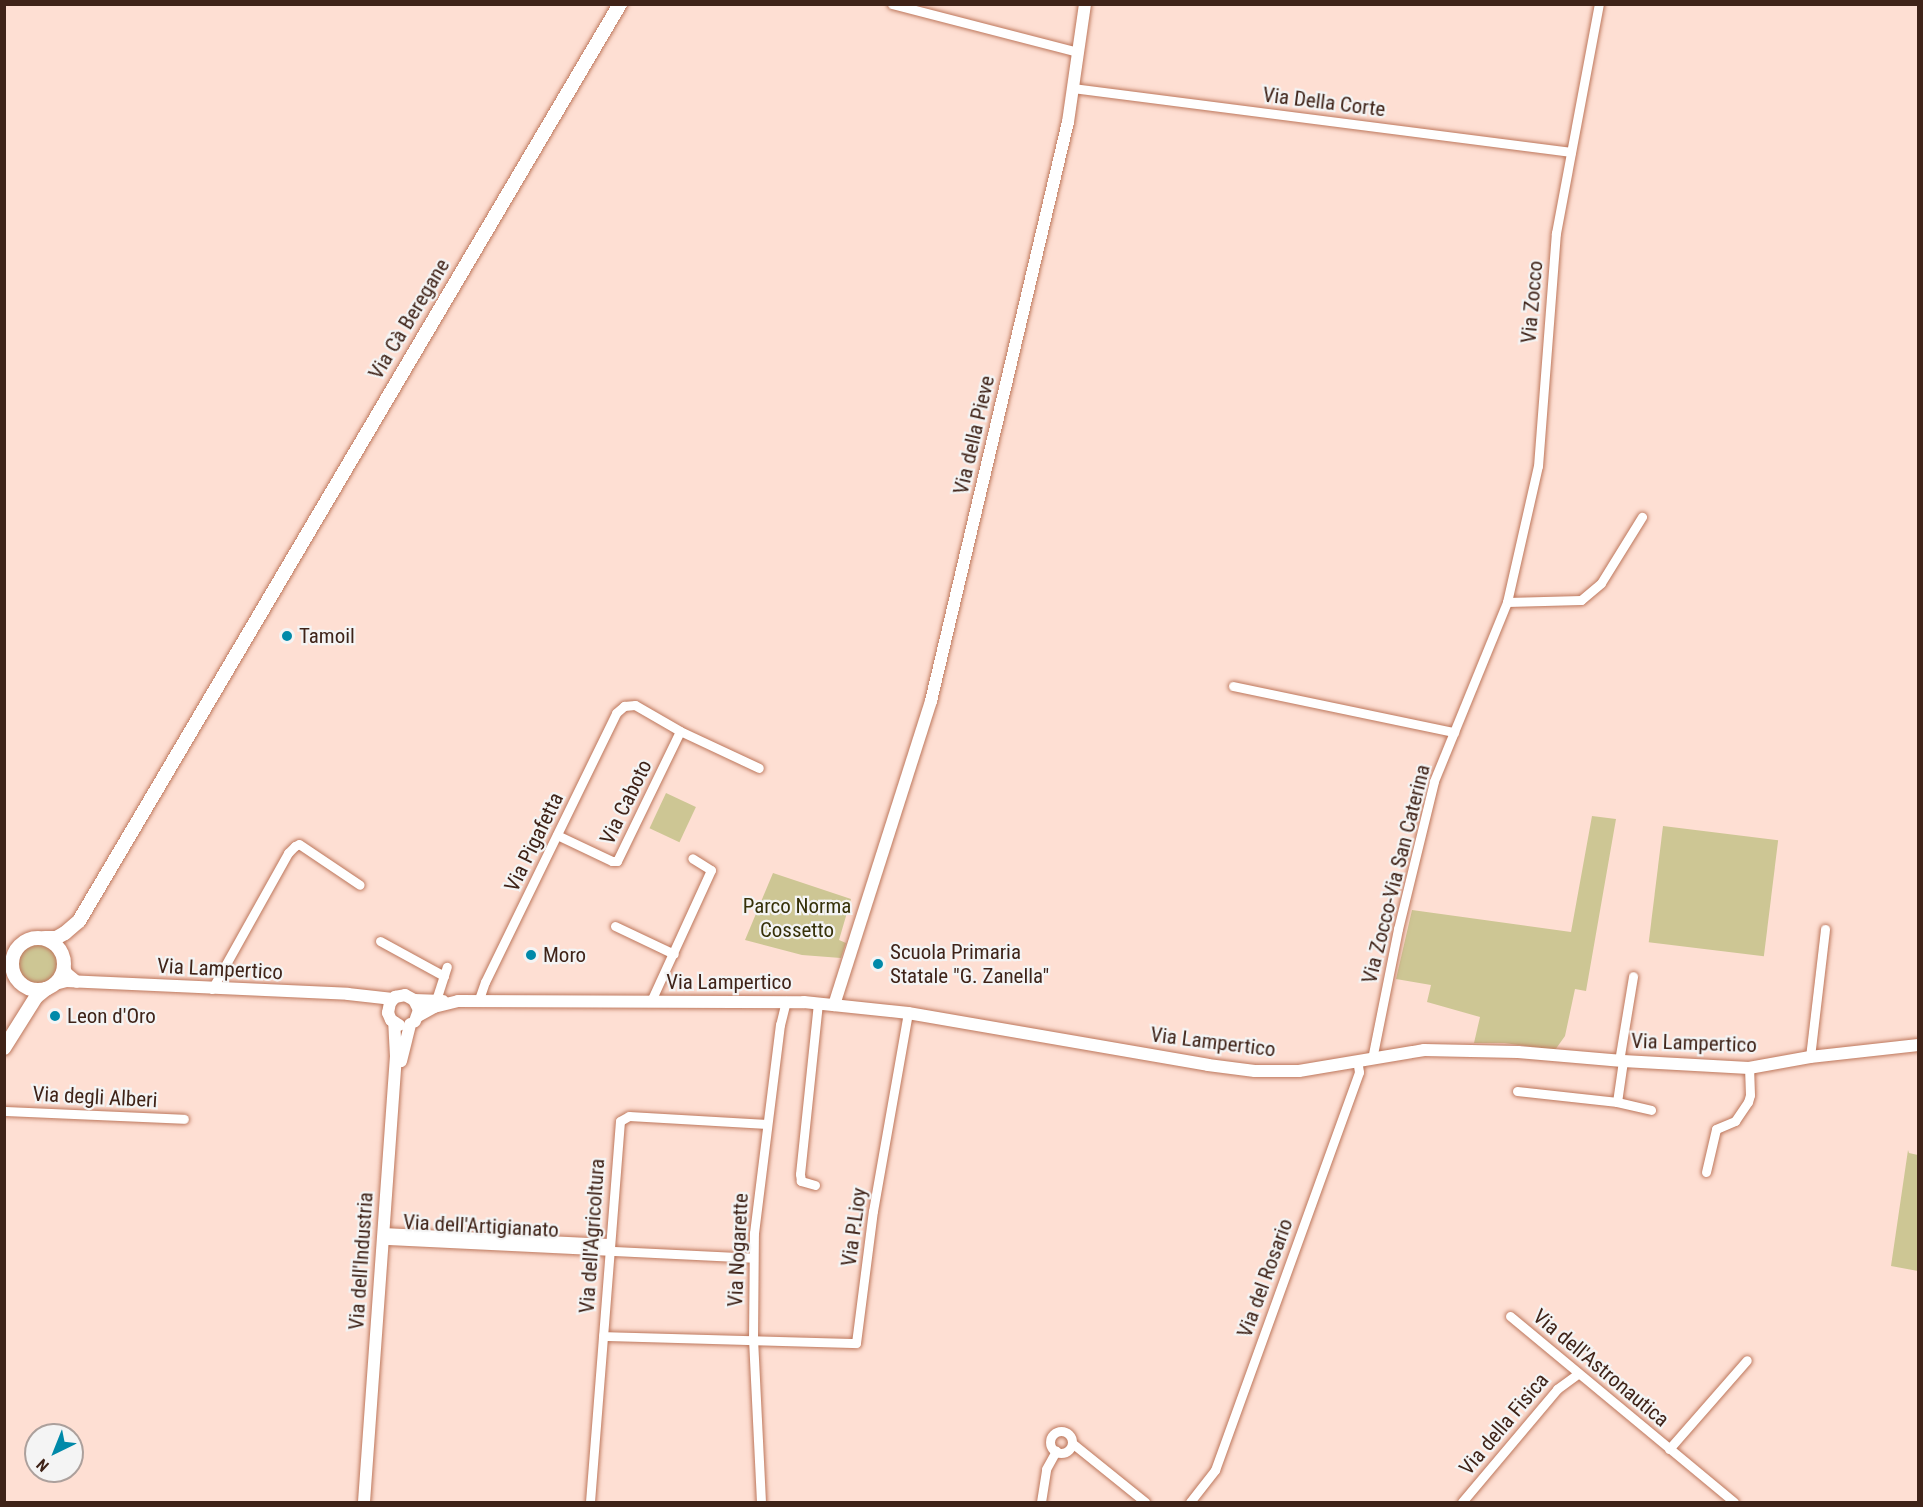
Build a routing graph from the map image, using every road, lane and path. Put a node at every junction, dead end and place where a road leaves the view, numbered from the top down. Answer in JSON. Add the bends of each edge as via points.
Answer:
{"nodes":[{"id":1,"x":620,"y":4,"type":"edge"},
{"id":2,"x":892,"y":4,"type":"edge"},
{"id":3,"x":1085,"y":4,"type":"edge"},
{"id":4,"x":1599,"y":4,"type":"edge"},
{"id":5,"x":1077,"y":52,"type":"junction"},
{"id":6,"x":1073,"y":88,"type":"junction"},
{"id":7,"x":1571,"y":152,"type":"junction"},
{"id":8,"x":1642,"y":517,"type":"dead end"},
{"id":9,"x":1507,"y":602,"type":"junction"},
{"id":10,"x":1233,"y":686,"type":"dead end"},
{"id":11,"x":680,"y":730,"type":"junction"},
{"id":12,"x":1454,"y":732,"type":"junction"},
{"id":13,"x":759,"y":768,"type":"dead end"},
{"id":14,"x":557,"y":835,"type":"junction"},
{"id":15,"x":692,"y":858,"type":"dead end"},
{"id":16,"x":360,"y":885,"type":"dead end"},
{"id":17,"x":79,"y":921,"type":"junction"},
{"id":18,"x":615,"y":926,"type":"dead end"},
{"id":19,"x":1825,"y":930,"type":"dead end"},
{"id":20,"x":45,"y":938,"type":"junction"},
{"id":21,"x":380,"y":941,"type":"dead end"},
{"id":22,"x":674,"y":954,"type":"junction"},
{"id":23,"x":64,"y":962,"type":"junction"},
{"id":24,"x":14,"y":974,"type":"junction"},
{"id":25,"x":1633,"y":976,"type":"dead end"},
{"id":26,"x":78,"y":983,"type":"junction"},
{"id":27,"x":50,"y":986,"type":"junction"},
{"id":28,"x":212,"y":989,"type":"junction"},
{"id":29,"x":359,"y":995,"type":"junction"},
{"id":30,"x":393,"y":999,"type":"junction"},
{"id":31,"x":414,"y":1000,"type":"junction"},
{"id":32,"x":442,"y":1001,"type":"junction"},
{"id":33,"x":651,"y":1001,"type":"junction"},
{"id":34,"x":478,"y":1002,"type":"junction"},
{"id":35,"x":786,"y":1002,"type":"junction"},
{"id":36,"x":818,"y":1004,"type":"junction"},
{"id":37,"x":834,"y":1005,"type":"junction"},
{"id":38,"x":908,"y":1013,"type":"junction"},
{"id":39,"x":391,"y":1018,"type":"junction"},
{"id":40,"x":414,"y":1020,"type":"junction"},
{"id":41,"x":18,"y":1025,"type":"junction"},
{"id":42,"x":1916,"y":1046,"type":"edge"},
{"id":43,"x":4,"y":1048,"type":"edge"},
{"id":44,"x":1810,"y":1057,"type":"junction"},
{"id":45,"x":1372,"y":1059,"type":"junction"},
{"id":46,"x":1357,"y":1060,"type":"junction"},
{"id":47,"x":1621,"y":1061,"type":"junction"},
{"id":48,"x":1749,"y":1068,"type":"junction"},
{"id":49,"x":1518,"y":1091,"type":"dead end"},
{"id":50,"x":1617,"y":1102,"type":"junction"},
{"id":51,"x":1650,"y":1110,"type":"dead end"},
{"id":52,"x":4,"y":1111,"type":"edge"},
{"id":53,"x":184,"y":1119,"type":"dead end"},
{"id":54,"x":767,"y":1124,"type":"junction"},
{"id":55,"x":1706,"y":1172,"type":"dead end"},
{"id":56,"x":815,"y":1185,"type":"dead end"},
{"id":57,"x":385,"y":1236,"type":"junction"},
{"id":58,"x":609,"y":1246,"type":"junction"},
{"id":59,"x":753,"y":1258,"type":"junction"},
{"id":60,"x":1510,"y":1316,"type":"dead end"},
{"id":61,"x":603,"y":1336,"type":"junction"},
{"id":62,"x":753,"y":1341,"type":"junction"},
{"id":63,"x":1747,"y":1360,"type":"dead end"},
{"id":64,"x":1578,"y":1374,"type":"junction"},
{"id":65,"x":1072,"y":1443,"type":"junction"},
{"id":66,"x":1669,"y":1449,"type":"junction"},
{"id":67,"x":1056,"y":1451,"type":"junction"},
{"id":68,"x":364,"y":1503,"type":"edge"},
{"id":69,"x":370,"y":1503,"type":"edge"},
{"id":70,"x":590,"y":1503,"type":"edge"},
{"id":71,"x":761,"y":1503,"type":"edge"},
{"id":72,"x":1041,"y":1503,"type":"edge"},
{"id":73,"x":1145,"y":1503,"type":"edge"},
{"id":74,"x":1190,"y":1503,"type":"edge"},
{"id":75,"x":1462,"y":1503,"type":"edge"},
{"id":76,"x":1734,"y":1503,"type":"edge"}],
"edges":[{"from":1,"to":17,"type":"main road","name":"Via Cà Beregane"},
{"from":2,"to":5,"type":"street"},
{"from":3,"to":5,"type":"street","name":"Via della Pieve"},
{"from":4,"to":7,"type":"street","name":"Via Zocco"},
{"from":5,"to":6,"type":"street","name":"Via della Pieve"},
{"from":6,"to":7,"type":"street","name":"Via Della Corte"},
{"from":6,"to":37,"type":"street","name":"Via della Pieve","via":[[931,701]]},
{"from":7,"to":9,"type":"street","name":"Via Zocco","via":[[1556,233],[1538,466]]},
{"from":8,"to":9,"type":"street","via":[[1601,583],[1581,600]]},
{"from":9,"to":12,"type":"street","name":"Via Zocco-Via San Caterina"},
{"from":10,"to":12,"type":"street"},
{"from":11,"to":13,"type":"street"},
{"from":11,"to":14,"type":"street","name":"Via Pigafetta","via":[[630,705],[616,713]]},
{"from":11,"to":14,"type":"street","name":"Via Caboto","via":[[617,861]]},
{"from":12,"to":45,"type":"street","name":"Via Zocco-Via San Caterina","via":[[1434,781]]},
{"from":14,"to":34,"type":"street","name":"Via Pigafetta","via":[[484,982]]},
{"from":15,"to":22,"type":"street","name":"Via Lampertico","via":[[711,870]]},
{"from":16,"to":28,"type":"street","via":[[299,844],[295,846]]},
{"from":17,"to":20,"type":"main road","via":[[56,938]]},
{"from":17,"to":23,"type":"main road","name":"Via Cà Beregane"},
{"from":18,"to":22,"type":"street","name":"Via Lampertico"},
{"from":19,"to":44,"type":"street"},
{"from":20,"to":23,"type":"main road","via":[[57,946]]},
{"from":20,"to":24,"type":"main road","via":[[30,938],[17,946],[11,961]]},
{"from":21,"to":32,"type":"street","via":[[446,971]]},
{"from":22,"to":33,"type":"street","name":"Via Lampertico"},
{"from":23,"to":26,"type":"street","via":[[66,973]]},
{"from":23,"to":27,"type":"main road"},
{"from":24,"to":27,"type":"main road","via":[[23,986],[38,990]]},
{"from":24,"to":41,"type":"main road","via":[[23,999]]},
{"from":25,"to":47,"type":"street"},
{"from":26,"to":27,"type":"street","name":"Via Lampertico"},
{"from":26,"to":28,"type":"street","name":"Via Lampertico"},
{"from":27,"to":41,"type":"main road"},
{"from":28,"to":29,"type":"street","name":"Via Lampertico"},
{"from":29,"to":30,"type":"street","name":"Via Lampertico"},
{"from":29,"to":39,"type":"street","name":"Via Lampertico","via":[[382,1006]]},
{"from":30,"to":31,"type":"street","name":"Via Lampertico","via":[[405,995]]},
{"from":30,"to":39,"type":"street"},
{"from":31,"to":32,"type":"street","name":"Via Lampertico"},
{"from":31,"to":40,"type":"street","via":[[418,1006]]},
{"from":32,"to":34,"type":"street","name":"Via Lampertico"},
{"from":32,"to":40,"type":"street","name":"Via Lampertico"},
{"from":33,"to":34,"type":"street","name":"Via Lampertico"},
{"from":33,"to":35,"type":"street","name":"Via Lampertico"},
{"from":35,"to":36,"type":"street","name":"Via Lampertico"},
{"from":35,"to":54,"type":"street","name":"Via Nogarette"},
{"from":36,"to":37,"type":"street","name":"Via Lampertico"},
{"from":36,"to":56,"type":"street","via":[[800,1174],[803,1183]]},
{"from":37,"to":38,"type":"street","name":"Via Lampertico"},
{"from":38,"to":46,"type":"street","name":"Via Lampertico","via":[[1255,1071],[1299,1071]]},
{"from":38,"to":62,"type":"street","name":"Via P.Lioy","via":[[873,1211],[856,1343]]},
{"from":39,"to":40,"type":"street","name":"Via Lampertico","via":[[402,1026]]},
{"from":39,"to":57,"type":"street","name":"Via dell'Industria","via":[[396,1057]]},
{"from":40,"to":57,"type":"street","name":"Via dell'Industria","via":[[402,1057]]},
{"from":41,"to":43,"type":"main road"},
{"from":42,"to":44,"type":"street","name":"Via Lampertico"},
{"from":44,"to":48,"type":"street","name":"Via Lampertico"},
{"from":45,"to":46,"type":"street","name":"Via Lampertico"},
{"from":45,"to":47,"type":"street","name":"Via Lampertico","via":[[1424,1050],[1470,1050]]},
{"from":46,"to":74,"type":"street","name":"Via del Rosario","via":[[1359,1072],[1215,1470]]},
{"from":47,"to":48,"type":"street","name":"Via Lampertico"},
{"from":47,"to":50,"type":"street"},
{"from":48,"to":55,"type":"street","via":[[1748,1102],[1735,1121],[1716,1128]]},
{"from":49,"to":50,"type":"street"},
{"from":50,"to":51,"type":"street"},
{"from":52,"to":53,"type":"street","name":"Via degli Alberi"},
{"from":54,"to":58,"type":"street","name":"Via dell'Agricoltura","via":[[629,1116],[620,1121]]},
{"from":54,"to":59,"type":"street","name":"Via Nogarette"},
{"from":57,"to":58,"type":"street","name":"Via dell'Artigianato"},
{"from":57,"to":68,"type":"street","name":"Via dell'Industria"},
{"from":57,"to":69,"type":"street","name":"Via dell'Industria"},
{"from":58,"to":59,"type":"street","name":"Via dell'Artigianato"},
{"from":58,"to":61,"type":"street","name":"Via dell'Agricoltura"},
{"from":59,"to":62,"type":"street","name":"Via Nogarette"},
{"from":60,"to":64,"type":"street","name":"Via dell'Astronautica"},
{"from":61,"to":62,"type":"street"},
{"from":61,"to":70,"type":"street","name":"Via dell'Agricoltura"},
{"from":62,"to":71,"type":"street","name":"Via Nogarette"},
{"from":63,"to":66,"type":"street","name":"Via dell'Astronautica"},
{"from":64,"to":66,"type":"street","name":"Via dell'Astronautica"},
{"from":64,"to":75,"type":"street","name":"Via della Fisica","via":[[1557,1389]]},
{"from":65,"to":67,"type":"street","via":[[1066,1451]]},
{"from":65,"to":67,"type":"street","via":[[1066,1432],[1056,1432],[1050,1440]]},
{"from":65,"to":73,"type":"street"},
{"from":66,"to":76,"type":"street","name":"Via dell'Astronautica"},
{"from":67,"to":72,"type":"street","via":[[1046,1469]]}]}
